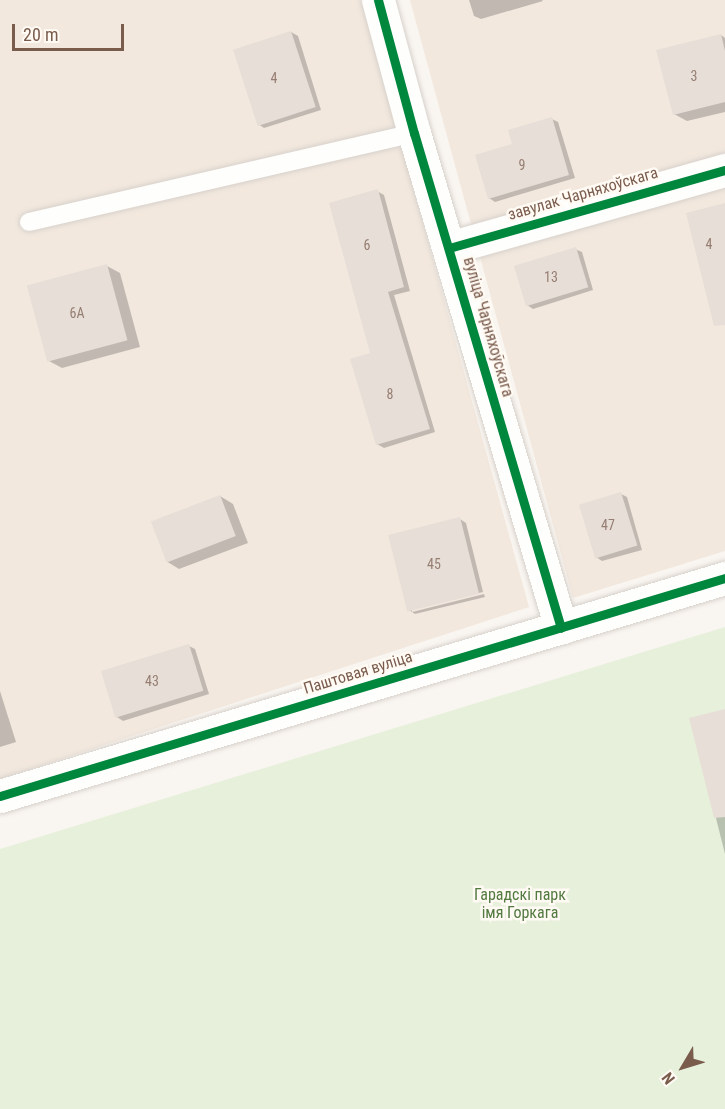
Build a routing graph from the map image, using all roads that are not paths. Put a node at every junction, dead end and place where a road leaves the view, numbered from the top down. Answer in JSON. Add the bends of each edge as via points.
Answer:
{"nodes":[{"id":1,"x":378,"y":0,"type":"edge"},
{"id":2,"x":414,"y":134,"type":"junction"},
{"id":3,"x":725,"y":170,"type":"edge"},
{"id":4,"x":29,"y":222,"type":"dead end"},
{"id":5,"x":449,"y":248,"type":"junction"},
{"id":6,"x":725,"y":578,"type":"edge"},
{"id":7,"x":561,"y":628,"type":"junction"},
{"id":8,"x":0,"y":796,"type":"edge"}],
"edges":[{"from":1,"to":2,"type":"street","name":"вуліца Чарняхоўскага"},
{"from":2,"to":4,"type":"lane"},
{"from":2,"to":5,"type":"street","name":"вуліца Чарняхоўскага"},
{"from":3,"to":5,"type":"street","name":"завулак Чарняхоўскага"},
{"from":5,"to":7,"type":"street","name":"вуліца Чарняхоўскага"},
{"from":6,"to":7,"type":"street","name":"Паштовая вуліца"},
{"from":7,"to":8,"type":"street","name":"Паштовая вуліца"}]}
